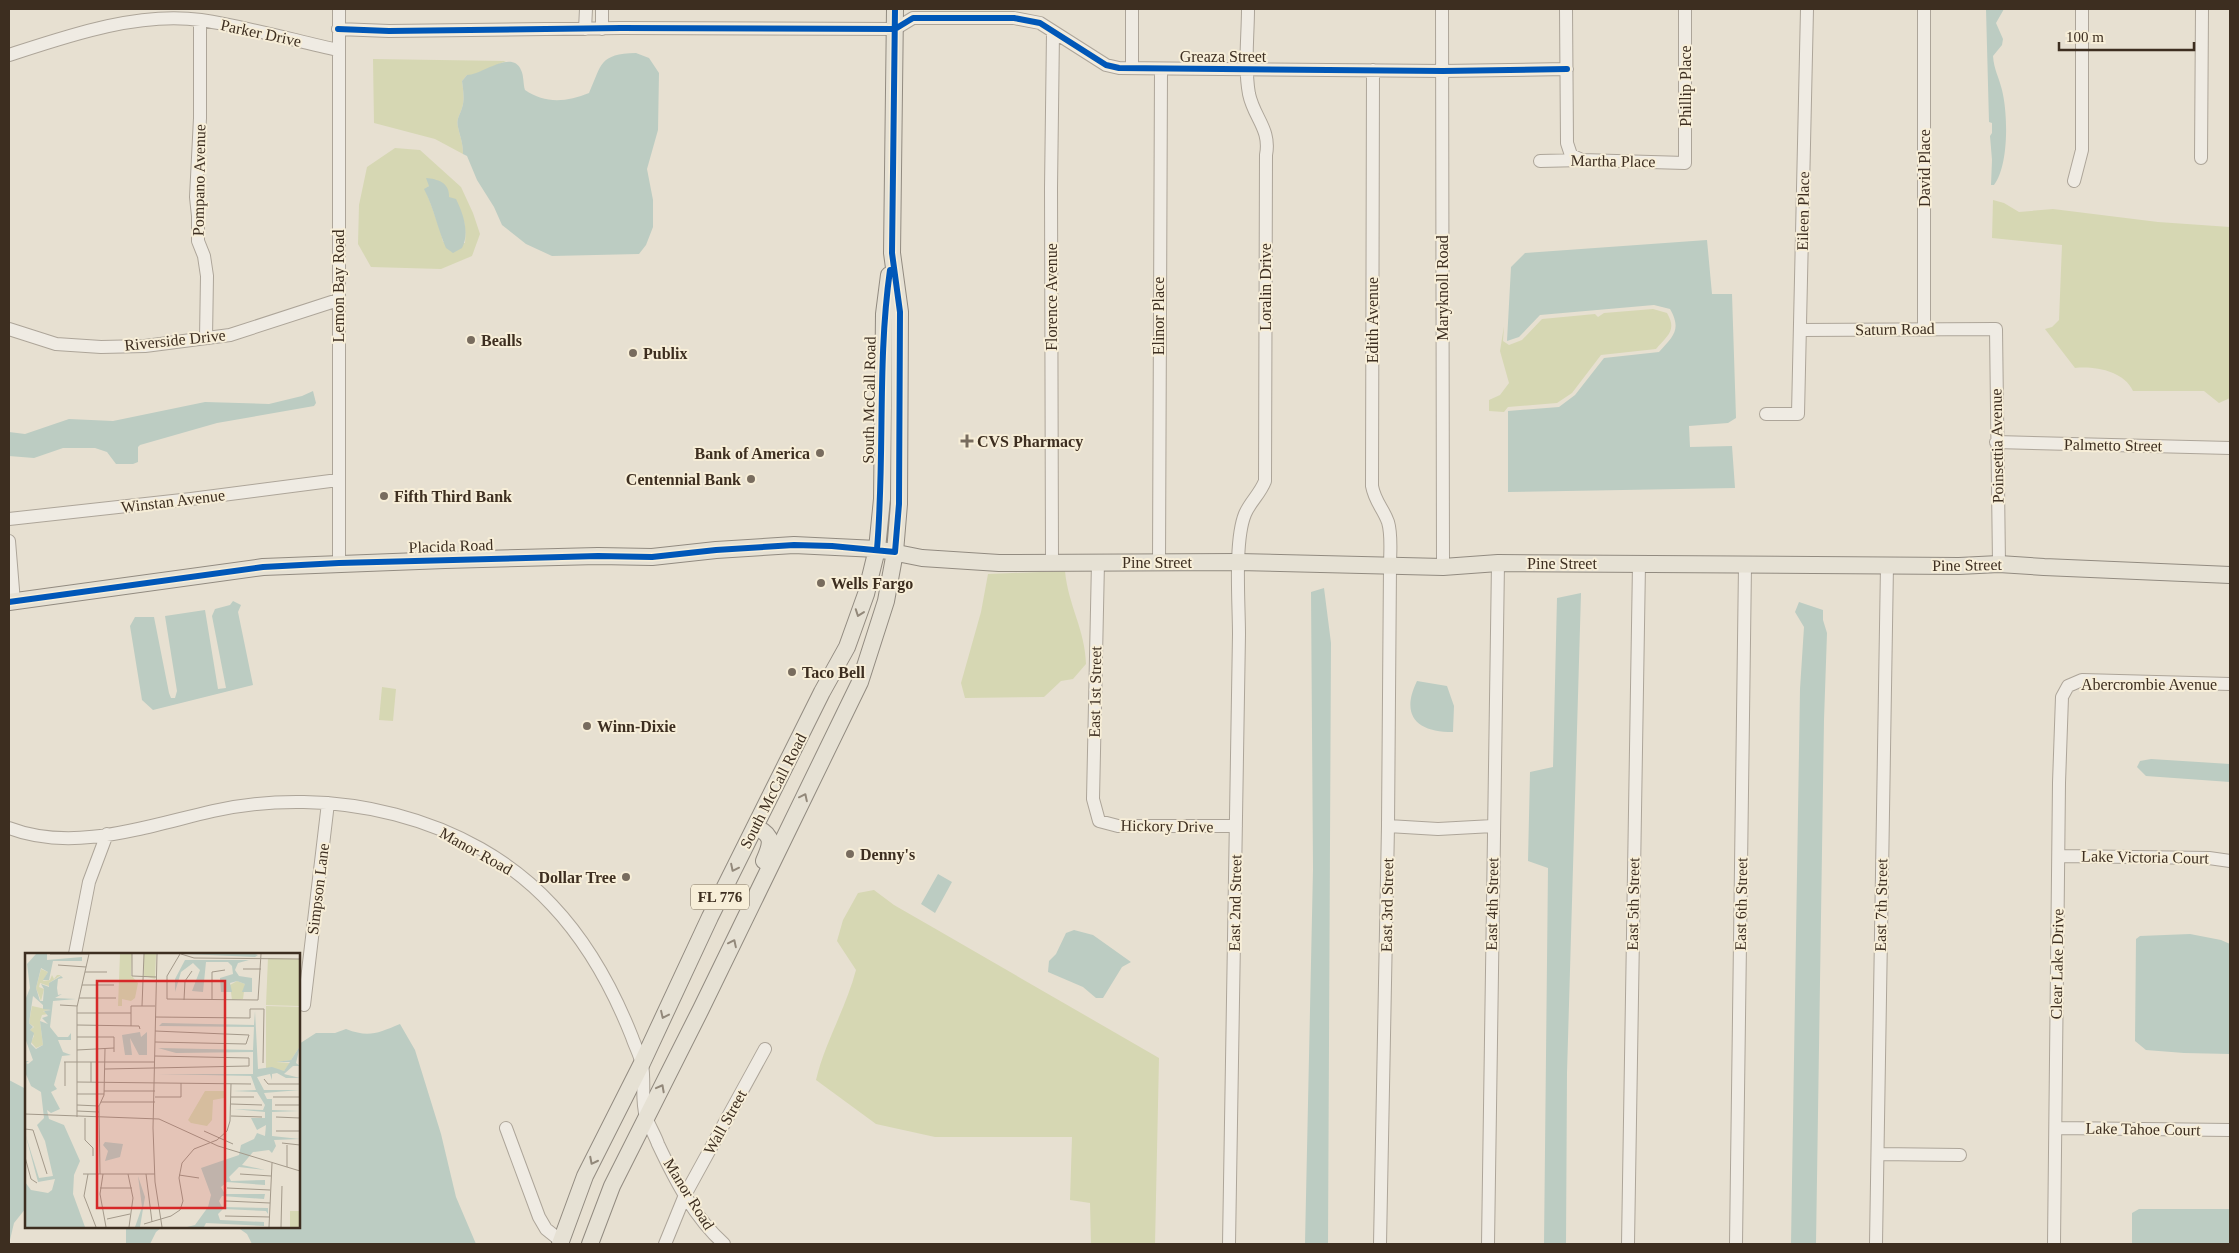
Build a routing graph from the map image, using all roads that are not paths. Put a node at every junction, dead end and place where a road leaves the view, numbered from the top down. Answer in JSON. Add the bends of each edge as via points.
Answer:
{"nodes":[{"id":1,"x":339,"y":9,"type":"edge"},
{"id":2,"x":586,"y":9,"type":"edge"},
{"id":3,"x":602,"y":9,"type":"edge"},
{"id":4,"x":895,"y":9,"type":"edge"},
{"id":5,"x":1132,"y":9,"type":"edge"},
{"id":6,"x":1248,"y":9,"type":"edge"},
{"id":7,"x":1442,"y":9,"type":"edge"},
{"id":8,"x":1566,"y":9,"type":"edge"},
{"id":9,"x":1685,"y":9,"type":"edge"},
{"id":10,"x":1807,"y":9,"type":"edge"},
{"id":11,"x":1924,"y":9,"type":"edge"},
{"id":12,"x":2082,"y":9,"type":"edge"},
{"id":13,"x":2202,"y":9,"type":"edge"},
{"id":14,"x":954,"y":13,"type":"edge"},
{"id":15,"x":1014,"y":13,"type":"edge"},
{"id":16,"x":200,"y":20,"type":"junction"},
{"id":17,"x":338,"y":29,"type":"junction"},
{"id":18,"x":585,"y":29,"type":"junction"},
{"id":19,"x":602,"y":29,"type":"junction"},
{"id":20,"x":895,"y":29,"type":"junction"},
{"id":21,"x":1054,"y":32,"type":"junction"},
{"id":22,"x":338,"y":50,"type":"junction"},
{"id":23,"x":9,"y":55,"type":"edge"},
{"id":24,"x":1132,"y":68,"type":"junction"},
{"id":25,"x":1161,"y":69,"type":"junction"},
{"id":26,"x":1567,"y":69,"type":"junction"},
{"id":27,"x":1247,"y":70,"type":"junction"},
{"id":28,"x":1373,"y":70,"type":"junction"},
{"id":29,"x":1442,"y":71,"type":"junction"},
{"id":30,"x":2201,"y":158,"type":"dead end"},
{"id":31,"x":1582,"y":160,"type":"junction"},
{"id":32,"x":1540,"y":161,"type":"dead end"},
{"id":33,"x":1685,"y":163,"type":"joint"},
{"id":34,"x":2074,"y":181,"type":"dead end"},
{"id":35,"x":892,"y":252,"type":"junction"},
{"id":36,"x":338,"y":300,"type":"junction"},
{"id":37,"x":1924,"y":328,"type":"junction"},
{"id":38,"x":1992,"y":328,"type":"joint"},
{"id":39,"x":9,"y":330,"type":"edge"},
{"id":40,"x":1801,"y":330,"type":"junction"},
{"id":41,"x":206,"y":338,"type":"junction"},
{"id":42,"x":1766,"y":414,"type":"dead end"},
{"id":43,"x":1996,"y":442,"type":"junction"},
{"id":44,"x":2230,"y":448,"type":"edge"},
{"id":45,"x":338,"y":480,"type":"junction"},
{"id":46,"x":9,"y":518,"type":"edge"},
{"id":47,"x":9,"y":541,"type":"edge"},
{"id":48,"x":877,"y":549,"type":"junction"},
{"id":49,"x":895,"y":552,"type":"junction"},
{"id":50,"x":1052,"y":562,"type":"junction"},
{"id":51,"x":1098,"y":562,"type":"junction"},
{"id":52,"x":1159,"y":562,"type":"junction"},
{"id":53,"x":1238,"y":562,"type":"junction"},
{"id":54,"x":339,"y":563,"type":"junction"},
{"id":55,"x":1498,"y":563,"type":"junction"},
{"id":56,"x":1639,"y":564,"type":"junction"},
{"id":57,"x":1999,"y":564,"type":"junction"},
{"id":58,"x":1745,"y":565,"type":"junction"},
{"id":59,"x":1887,"y":565,"type":"junction"},
{"id":60,"x":1390,"y":566,"type":"junction"},
{"id":61,"x":1443,"y":567,"type":"junction"},
{"id":62,"x":2230,"y":575,"type":"edge"},
{"id":63,"x":11,"y":602,"type":"edge"},
{"id":64,"x":2064,"y":682,"type":"joint"},
{"id":65,"x":2230,"y":684,"type":"edge"},
{"id":66,"x":328,"y":803,"type":"junction"},
{"id":67,"x":1099,"y":821,"type":"joint"},
{"id":68,"x":1236,"y":826,"type":"junction"},
{"id":69,"x":1388,"y":826,"type":"junction"},
{"id":70,"x":1493,"y":826,"type":"junction"},
{"id":71,"x":755,"y":827,"type":"junction"},
{"id":72,"x":9,"y":828,"type":"edge"},
{"id":73,"x":107,"y":834,"type":"junction"},
{"id":74,"x":2059,"y":856,"type":"junction"},
{"id":75,"x":2230,"y":861,"type":"edge"},
{"id":76,"x":751,"y":907,"type":"junction"},
{"id":77,"x":75,"y":953,"type":"edge"},
{"id":78,"x":304,"y":1005,"type":"dead end"},
{"id":79,"x":765,"y":1049,"type":"dead end"},
{"id":80,"x":642,"y":1063,"type":"junction"},
{"id":81,"x":646,"y":1116,"type":"junction"},
{"id":82,"x":506,"y":1128,"type":"dead end"},
{"id":83,"x":2056,"y":1128,"type":"junction"},
{"id":84,"x":2230,"y":1130,"type":"edge"},
{"id":85,"x":1878,"y":1154,"type":"junction"},
{"id":86,"x":1960,"y":1155,"type":"dead end"},
{"id":87,"x":685,"y":1195,"type":"junction"},
{"id":88,"x":560,"y":1243,"type":"edge"},
{"id":89,"x":590,"y":1244,"type":"edge"},
{"id":90,"x":665,"y":1244,"type":"edge"},
{"id":91,"x":724,"y":1244,"type":"edge"},
{"id":92,"x":1229,"y":1244,"type":"edge"},
{"id":93,"x":1380,"y":1244,"type":"edge"},
{"id":94,"x":1488,"y":1244,"type":"edge"},
{"id":95,"x":1628,"y":1244,"type":"edge"},
{"id":96,"x":1736,"y":1244,"type":"edge"},
{"id":97,"x":1876,"y":1244,"type":"edge"},
{"id":98,"x":2054,"y":1244,"type":"edge"}],
"edges":[{"from":1,"to":17,"type":"street","name":"Lemon Bay Road"},
{"from":2,"to":18,"type":"street"},
{"from":3,"to":19,"type":"street"},
{"from":4,"to":20,"type":"main road","name":"South McCall Road","number":"FL 776"},
{"from":5,"to":24,"type":"street"},
{"from":6,"to":27,"type":"street","name":"Loralin Drive"},
{"from":7,"to":29,"type":"street","name":"Maryknoll Road"},
{"from":8,"to":26,"type":"street"},
{"from":9,"to":33,"type":"street","name":"Phillip Place"},
{"from":10,"to":40,"type":"street","name":"Eileen Place"},
{"from":11,"to":37,"type":"street","name":"David Place"},
{"from":12,"to":34,"type":"street","via":[[2082,150]]},
{"from":13,"to":30,"type":"street"},
{"from":14,"to":15,"type":"street","name":"Greaza Street"},
{"from":14,"to":20,"type":"street","name":"Greaza Street","via":[[913,18]]},
{"from":15,"to":21,"type":"street","name":"Greaza Street"},
{"from":16,"to":22,"type":"street","name":"Parker Drive"},
{"from":16,"to":23,"type":"street","name":"Parker Drive","via":[[107,26]]},
{"from":16,"to":41,"type":"street","name":"Pompano Avenue","via":[[196,198],[198,241],[208,276]]},
{"from":17,"to":18,"type":"street"},
{"from":17,"to":22,"type":"street","name":"Lemon Bay Road"},
{"from":18,"to":19,"type":"street"},
{"from":19,"to":20,"type":"street"},
{"from":20,"to":35,"type":"main road","name":"South McCall Road","number":"FL 776"},
{"from":21,"to":24,"type":"street","name":"Greaza Street","via":[[1106,65]]},
{"from":21,"to":50,"type":"street","name":"Florence Avenue"},
{"from":22,"to":36,"type":"street","name":"Lemon Bay Road"},
{"from":24,"to":25,"type":"street","name":"Greaza Street"},
{"from":25,"to":27,"type":"street","name":"Greaza Street"},
{"from":25,"to":52,"type":"street","name":"Elinor Place"},
{"from":26,"to":29,"type":"street","name":"Greaza Street"},
{"from":26,"to":31,"type":"street","via":[[1567,143],[1571,155]]},
{"from":27,"to":28,"type":"street","name":"Greaza Street"},
{"from":27,"to":53,"type":"street","name":"Loralin Drive","via":[[1249,95],[1266,130],[1268,143],[1264,274],[1265,481],[1244,514]]},
{"from":28,"to":29,"type":"street","name":"Greaza Street"},
{"from":28,"to":60,"type":"street","name":"Edith Avenue","via":[[1372,486],[1374,499],[1389,525]]},
{"from":29,"to":61,"type":"street","name":"Maryknoll Road"},
{"from":31,"to":32,"type":"street","name":"Martha Place"},
{"from":31,"to":33,"type":"street","name":"Martha Place"},
{"from":35,"to":48,"type":"main road","name":"South McCall Road","number":"FL 776","via":[[884,314],[882,499]]},
{"from":35,"to":49,"type":"main road","name":"South McCall Road","number":"FL 776","via":[[900,312]]},
{"from":36,"to":41,"type":"street","name":"Riverside Drive","via":[[230,335]]},
{"from":36,"to":45,"type":"street","name":"Lemon Bay Road"},
{"from":37,"to":38,"type":"street","name":"Saturn Road"},
{"from":37,"to":40,"type":"street","name":"Saturn Road"},
{"from":38,"to":43,"type":"street","name":"Poinsettia Avenue"},
{"from":39,"to":41,"type":"street","name":"Riverside Drive","via":[[56,344],[101,347],[145,346]]},
{"from":40,"to":42,"type":"street","name":"Eileen Place","via":[[1798,414]]},
{"from":43,"to":44,"type":"street","name":"Palmetto Street"},
{"from":43,"to":57,"type":"street","name":"Poinsettia Avenue"},
{"from":45,"to":46,"type":"street","name":"Winstan Avenue","via":[[172,502]]},
{"from":45,"to":54,"type":"street","name":"Lemon Bay Road"},
{"from":47,"to":63,"type":"street"},
{"from":48,"to":49,"type":"main road","name":"Placida Road"},
{"from":48,"to":54,"type":"main road","name":"Placida Road","via":[[794,545],[652,557]]},
{"from":48,"to":71,"type":"main road","name":"South McCall Road","number":"FL 776","one_way":true,"via":[[866,594],[847,647]]},
{"from":49,"to":50,"type":"main road","name":"Pine Street","via":[[961,561]]},
{"from":76,"to":49,"type":"main road","name":"South McCall Road","number":"FL 776","one_way":true,"via":[[860,682],[886,601]]},
{"from":50,"to":51,"type":"main road","name":"Pine Street"},
{"from":51,"to":52,"type":"main road","name":"Pine Street"},
{"from":51,"to":67,"type":"street","name":"East 1st Street","via":[[1093,799]]},
{"from":52,"to":53,"type":"main road","name":"Pine Street"},
{"from":53,"to":60,"type":"main road","name":"Pine Street"},
{"from":53,"to":68,"type":"street","name":"East 2nd Street"},
{"from":54,"to":63,"type":"main road","name":"Placida Road","via":[[263,568]]},
{"from":55,"to":56,"type":"main road","name":"Pine Street"},
{"from":55,"to":61,"type":"main road","name":"Pine Street"},
{"from":55,"to":70,"type":"street","name":"East 4th Street"},
{"from":56,"to":58,"type":"main road","name":"Pine Street"},
{"from":56,"to":95,"type":"street","name":"East 5th Street"},
{"from":57,"to":59,"type":"main road","name":"Pine Street"},
{"from":57,"to":62,"type":"main road","name":"Pine Street"},
{"from":58,"to":59,"type":"main road","name":"Pine Street"},
{"from":58,"to":96,"type":"street","name":"East 6th Street"},
{"from":59,"to":85,"type":"street","name":"East 7th Street"},
{"from":60,"to":61,"type":"main road","name":"Pine Street"},
{"from":60,"to":69,"type":"street","name":"East 3rd Street"},
{"from":64,"to":65,"type":"street","name":"Abercrombie Avenue"},
{"from":64,"to":74,"type":"street","name":"Clear Lake Drive"},
{"from":66,"to":73,"type":"street","name":"Manor Road","via":[[241,806]]},
{"from":66,"to":78,"type":"street","name":"Simpson Lane"},
{"from":66,"to":80,"type":"street","name":"Manor Road","via":[[373,809],[423,823],[470,844],[525,879],[570,926],[596,964],[623,1014]]},
{"from":67,"to":68,"type":"street","name":"Hickory Drive","via":[[1118,826]]},
{"from":68,"to":92,"type":"street","name":"East 2nd Street"},
{"from":69,"to":70,"type":"street","via":[[1438,829]]},
{"from":69,"to":93,"type":"street","name":"East 3rd Street"},
{"from":70,"to":94,"type":"street","name":"East 4th Street"},
{"from":71,"to":76,"type":"main road","via":[[766,831],[770,838],[766,856],[749,892]]},
{"from":71,"to":80,"type":"main road","name":"South McCall Road","number":"FL 776","one_way":true},
{"from":72,"to":73,"type":"street","name":"Manor Road","via":[[59,839]]},
{"from":73,"to":77,"type":"street","via":[[89,882]]},
{"from":74,"to":75,"type":"street","name":"Lake Victoria Court"},
{"from":74,"to":83,"type":"street","name":"Clear Lake Drive"},
{"from":81,"to":76,"type":"main road","name":"South McCall Road","number":"FL 776","one_way":true},
{"from":79,"to":87,"type":"street","name":"Wall Street"},
{"from":80,"to":81,"type":"street","name":"Manor Road"},
{"from":80,"to":88,"type":"main road","name":"South McCall Road","number":"FL 776","one_way":true,"via":[[585,1176]]},
{"from":81,"to":87,"type":"street","name":"Manor Road"},
{"from":81,"to":89,"type":"main road","name":"South McCall Road","number":"FL 776","via":[[612,1186]]},
{"from":82,"to":88,"type":"street","via":[[539,1217]]},
{"from":83,"to":84,"type":"street","name":"Lake Tahoe Court"},
{"from":83,"to":98,"type":"street","name":"Clear Lake Drive"},
{"from":85,"to":86,"type":"street"},
{"from":85,"to":97,"type":"street","name":"East 7th Street"},
{"from":87,"to":90,"type":"street","name":"Wall Street"},
{"from":87,"to":91,"type":"street","name":"Manor Road"}]}
